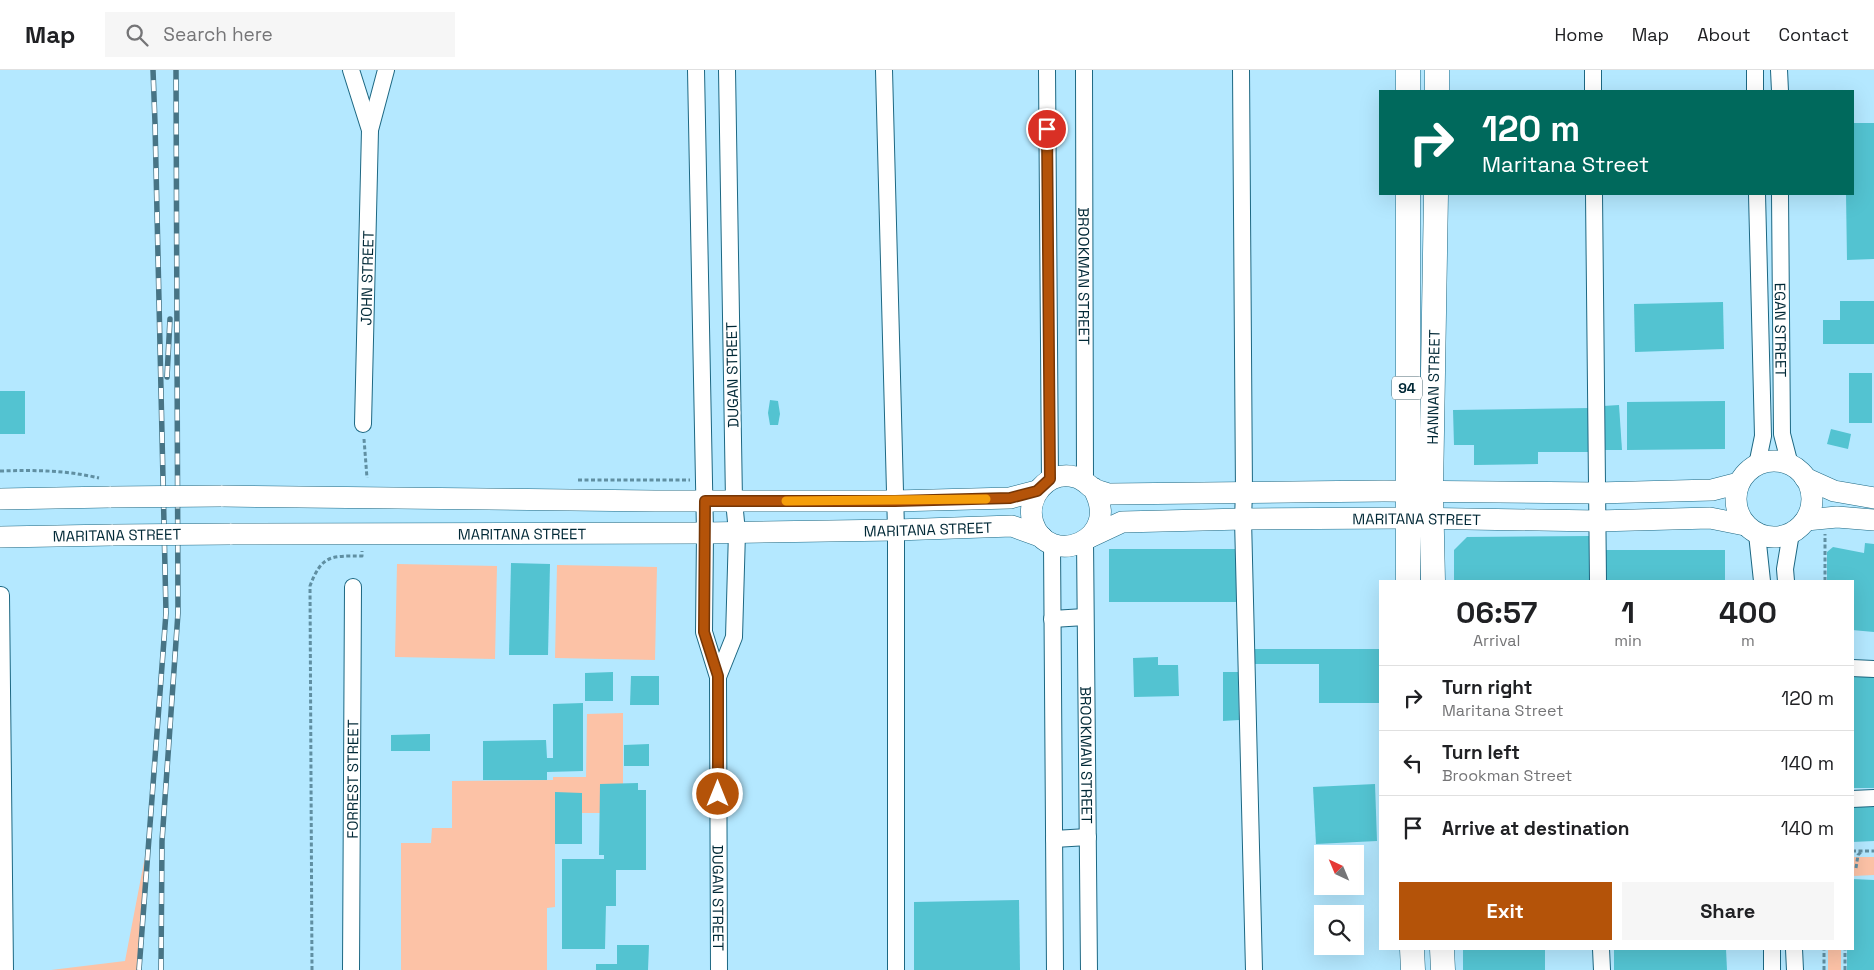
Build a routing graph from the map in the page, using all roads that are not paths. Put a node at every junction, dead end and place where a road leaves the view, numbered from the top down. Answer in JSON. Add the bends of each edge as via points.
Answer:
{"nodes":[{"id":1,"x":351,"y":70,"type":"edge"},
{"id":2,"x":386,"y":70,"type":"edge"},
{"id":3,"x":696,"y":70,"type":"edge"},
{"id":4,"x":727,"y":70,"type":"edge"},
{"id":5,"x":884,"y":70,"type":"edge"},
{"id":6,"x":1047,"y":70,"type":"edge"},
{"id":7,"x":1084,"y":70,"type":"edge"},
{"id":8,"x":1241,"y":70,"type":"edge"},
{"id":9,"x":1408,"y":70,"type":"edge"},
{"id":10,"x":1437,"y":70,"type":"edge"},
{"id":11,"x":1593,"y":70,"type":"edge"},
{"id":12,"x":1755,"y":70,"type":"edge"},
{"id":13,"x":1780,"y":70,"type":"edge"},
{"id":14,"x":1408,"y":90,"type":"edge"},
{"id":15,"x":1437,"y":90,"type":"edge"},
{"id":16,"x":1593,"y":90,"type":"edge"},
{"id":17,"x":1755,"y":90,"type":"edge"},
{"id":18,"x":1780,"y":90,"type":"edge"},
{"id":19,"x":370,"y":130,"type":"junction"},
{"id":20,"x":1408,"y":195,"type":"edge"},
{"id":21,"x":1436,"y":195,"type":"edge"},
{"id":22,"x":1594,"y":195,"type":"edge"},
{"id":23,"x":1758,"y":195,"type":"edge"},
{"id":24,"x":1780,"y":195,"type":"edge"},
{"id":25,"x":363,"y":424,"type":"road end"},
{"id":26,"x":1757,"y":466,"type":"junction"},
{"id":27,"x":1798,"y":472,"type":"junction"},
{"id":28,"x":1739,"y":483,"type":"junction"},
{"id":29,"x":1044,"y":485,"type":"junction"},
{"id":30,"x":1089,"y":485,"type":"junction"},
{"id":31,"x":1431,"y":491,"type":"junction"},
{"id":32,"x":1244,"y":492,"type":"junction"},
{"id":33,"x":1407,"y":492,"type":"junction"},
{"id":34,"x":1597,"y":493,"type":"junction"},
{"id":35,"x":1874,"y":498,"type":"edge"},
{"id":36,"x":0,"y":499,"type":"edge"},
{"id":37,"x":705,"y":501,"type":"junction"},
{"id":38,"x":734,"y":501,"type":"junction"},
{"id":39,"x":895,"y":501,"type":"junction"},
{"id":40,"x":1407,"y":518,"type":"junction"},
{"id":41,"x":1432,"y":518,"type":"junction"},
{"id":42,"x":1243,"y":519,"type":"junction"},
{"id":43,"x":1874,"y":520,"type":"edge"},
{"id":44,"x":1597,"y":521,"type":"junction"},
{"id":45,"x":1798,"y":527,"type":"junction"},
{"id":46,"x":1751,"y":529,"type":"junction"},
{"id":47,"x":896,"y":530,"type":"junction"},
{"id":48,"x":736,"y":532,"type":"junction"},
{"id":49,"x":705,"y":533,"type":"junction"},
{"id":50,"x":0,"y":537,"type":"edge"},
{"id":51,"x":1088,"y":539,"type":"junction"},
{"id":52,"x":1047,"y":540,"type":"junction"},
{"id":53,"x":1408,"y":580,"type":"edge"},
{"id":54,"x":1433,"y":580,"type":"edge"},
{"id":55,"x":1598,"y":580,"type":"edge"},
{"id":56,"x":1762,"y":580,"type":"edge"},
{"id":57,"x":1786,"y":580,"type":"edge"},
{"id":58,"x":353,"y":587,"type":"dead end"},
{"id":59,"x":1,"y":595,"type":"edge"},
{"id":60,"x":1086,"y":617,"type":"junction"},
{"id":61,"x":1052,"y":619,"type":"junction"},
{"id":62,"x":1854,"y":668,"type":"edge"},
{"id":63,"x":1874,"y":669,"type":"edge"},
{"id":64,"x":718,"y":676,"type":"junction"},
{"id":65,"x":1854,"y":798,"type":"edge"},
{"id":66,"x":1874,"y":798,"type":"edge"},
{"id":67,"x":1088,"y":837,"type":"junction"},
{"id":68,"x":1054,"y":839,"type":"junction"},
{"id":69,"x":1412,"y":950,"type":"edge"},
{"id":70,"x":1442,"y":950,"type":"edge"},
{"id":71,"x":1602,"y":950,"type":"edge"},
{"id":72,"x":1772,"y":950,"type":"edge"},
{"id":73,"x":1794,"y":950,"type":"edge"},
{"id":74,"x":4,"y":970,"type":"edge"},
{"id":75,"x":351,"y":970,"type":"edge"},
{"id":76,"x":719,"y":970,"type":"edge"},
{"id":77,"x":896,"y":970,"type":"edge"},
{"id":78,"x":1055,"y":970,"type":"edge"},
{"id":79,"x":1089,"y":970,"type":"edge"},
{"id":80,"x":1254,"y":970,"type":"edge"},
{"id":81,"x":1413,"y":970,"type":"edge"},
{"id":82,"x":1443,"y":970,"type":"edge"},
{"id":83,"x":1602,"y":970,"type":"edge"},
{"id":84,"x":1772,"y":970,"type":"edge"},
{"id":85,"x":1795,"y":970,"type":"edge"}],
"edges":[{"from":1,"to":19,"type":"street","name":"JOHN STREET"},
{"from":2,"to":19,"type":"street","name":"JOHN STREET"},
{"from":3,"to":37,"type":"street","name":"DUGAN STREET"},
{"from":4,"to":38,"type":"street","name":"DUGAN STREET"},
{"from":5,"to":39,"type":"street"},
{"from":6,"to":29,"type":"street"},
{"from":7,"to":30,"type":"street","name":"BROOKMAN STREET"},
{"from":8,"to":32,"type":"street"},
{"from":9,"to":14,"type":"highway"},
{"from":10,"to":15,"type":"highway"},
{"from":11,"to":16,"type":"street"},
{"from":12,"to":17,"type":"street"},
{"from":13,"to":18,"type":"street"},
{"from":19,"to":25,"type":"street","name":"JOHN STREET"},
{"from":20,"to":33,"type":"highway","name":"HANNAN STREET","number":"94"},
{"from":21,"to":31,"type":"highway","name":"HANNAN STREET","number":"94"},
{"from":22,"to":34,"type":"street"},
{"from":23,"to":26,"type":"street","name":"EGAN STREET","via":[[1763,436]]},
{"from":24,"to":27,"type":"street","name":"EGAN STREET","via":[[1782,434]]},
{"from":26,"to":27,"type":"main road","via":[[1776,461]]},
{"from":26,"to":28,"type":"main road"},
{"from":27,"to":35,"type":"main road","via":[[1834,491]]},
{"from":27,"to":45,"type":"main road","via":[[1810,487],[1812,498],[1811,506]]},
{"from":28,"to":34,"type":"main road","name":"MARITANA STREET","via":[[1712,490]]},
{"from":28,"to":46,"type":"main road","via":[[1736,502],[1740,517]]},
{"from":29,"to":30,"type":"main road","via":[[1062,476],[1074,477]]},
{"from":29,"to":39,"type":"main road","name":"MARITANA STREET","via":[[1010,498]]},
{"from":29,"to":52,"type":"main road","via":[[1031,503],[1031,516],[1034,528]]},
{"from":30,"to":32,"type":"main road","name":"MARITANA STREET","via":[[1109,494]]},
{"from":30,"to":51,"type":"main road","via":[[1099,499],[1101,511],[1099,523]]},
{"from":31,"to":33,"type":"main road","name":"MARITANA STREET"},
{"from":31,"to":34,"type":"main road","name":"MARITANA STREET"},
{"from":31,"to":41,"type":"highway","name":"HANNAN STREET","number":"94"},
{"from":32,"to":33,"type":"main road","name":"MARITANA STREET"},
{"from":32,"to":42,"type":"street"},
{"from":33,"to":40,"type":"highway","name":"HANNAN STREET","number":"94"},
{"from":34,"to":44,"type":"street"},
{"from":36,"to":37,"type":"main road","name":"MARITANA STREET","bridge":true,"via":[[107,488],[221,496]]},
{"from":37,"to":38,"type":"main road","name":"MARITANA STREET"},
{"from":37,"to":49,"type":"street","name":"DUGAN STREET"},
{"from":38,"to":39,"type":"main road","name":"MARITANA STREET"},
{"from":38,"to":48,"type":"street","name":"DUGAN STREET"},
{"from":39,"to":47,"type":"street"},
{"from":40,"to":41,"type":"main road","name":"MARITANA STREET"},
{"from":40,"to":42,"type":"main road","name":"MARITANA STREET"},
{"from":40,"to":53,"type":"highway","name":"HANNAN STREET","number":"94"},
{"from":41,"to":44,"type":"main road","name":"MARITANA STREET"},
{"from":41,"to":54,"type":"highway","name":"HANNAN STREET","number":"94"},
{"from":42,"to":51,"type":"main road","name":"MARITANA STREET","via":[[1122,522]]},
{"from":42,"to":80,"type":"street"},
{"from":43,"to":45,"type":"main road","via":[[1837,517]]},
{"from":44,"to":46,"type":"main road","name":"MARITANA STREET","via":[[1710,518]]},
{"from":44,"to":55,"type":"street"},
{"from":45,"to":46,"type":"main road","via":[[1772,538]]},
{"from":45,"to":57,"type":"street","via":[[1785,570]]},
{"from":46,"to":56,"type":"street"},
{"from":47,"to":48,"type":"main road","name":"MARITANA STREET"},
{"from":47,"to":52,"type":"main road","name":"MARITANA STREET","via":[[1012,526]]},
{"from":47,"to":77,"type":"street"},
{"from":48,"to":49,"type":"main road","name":"MARITANA STREET"},
{"from":48,"to":64,"type":"street","name":"DUGAN STREET","via":[[734,637]]},
{"from":49,"to":50,"type":"main road","name":"MARITANA STREET","bridge":true},
{"from":49,"to":64,"type":"street","name":"DUGAN STREET","via":[[704,632]]},
{"from":51,"to":52,"type":"main road","via":[[1062,546]]},
{"from":51,"to":60,"type":"street","name":"BROOKMAN STREET"},
{"from":52,"to":61,"type":"street"},
{"from":58,"to":75,"type":"street","name":"FORREST STREET"},
{"from":59,"to":74,"type":"street"},
{"from":60,"to":61,"type":"street"},
{"from":60,"to":67,"type":"street","name":"BROOKMAN STREET"},
{"from":61,"to":68,"type":"street"},
{"from":62,"to":63,"type":"street"},
{"from":64,"to":76,"type":"street","name":"DUGAN STREET"},
{"from":65,"to":66,"type":"street"},
{"from":67,"to":68,"type":"street"},
{"from":67,"to":79,"type":"street","name":"BROOKMAN STREET"},
{"from":68,"to":78,"type":"street"},
{"from":69,"to":81,"type":"highway"},
{"from":70,"to":82,"type":"highway"},
{"from":71,"to":83,"type":"street"},
{"from":72,"to":84,"type":"street"},
{"from":73,"to":85,"type":"street"}]}
